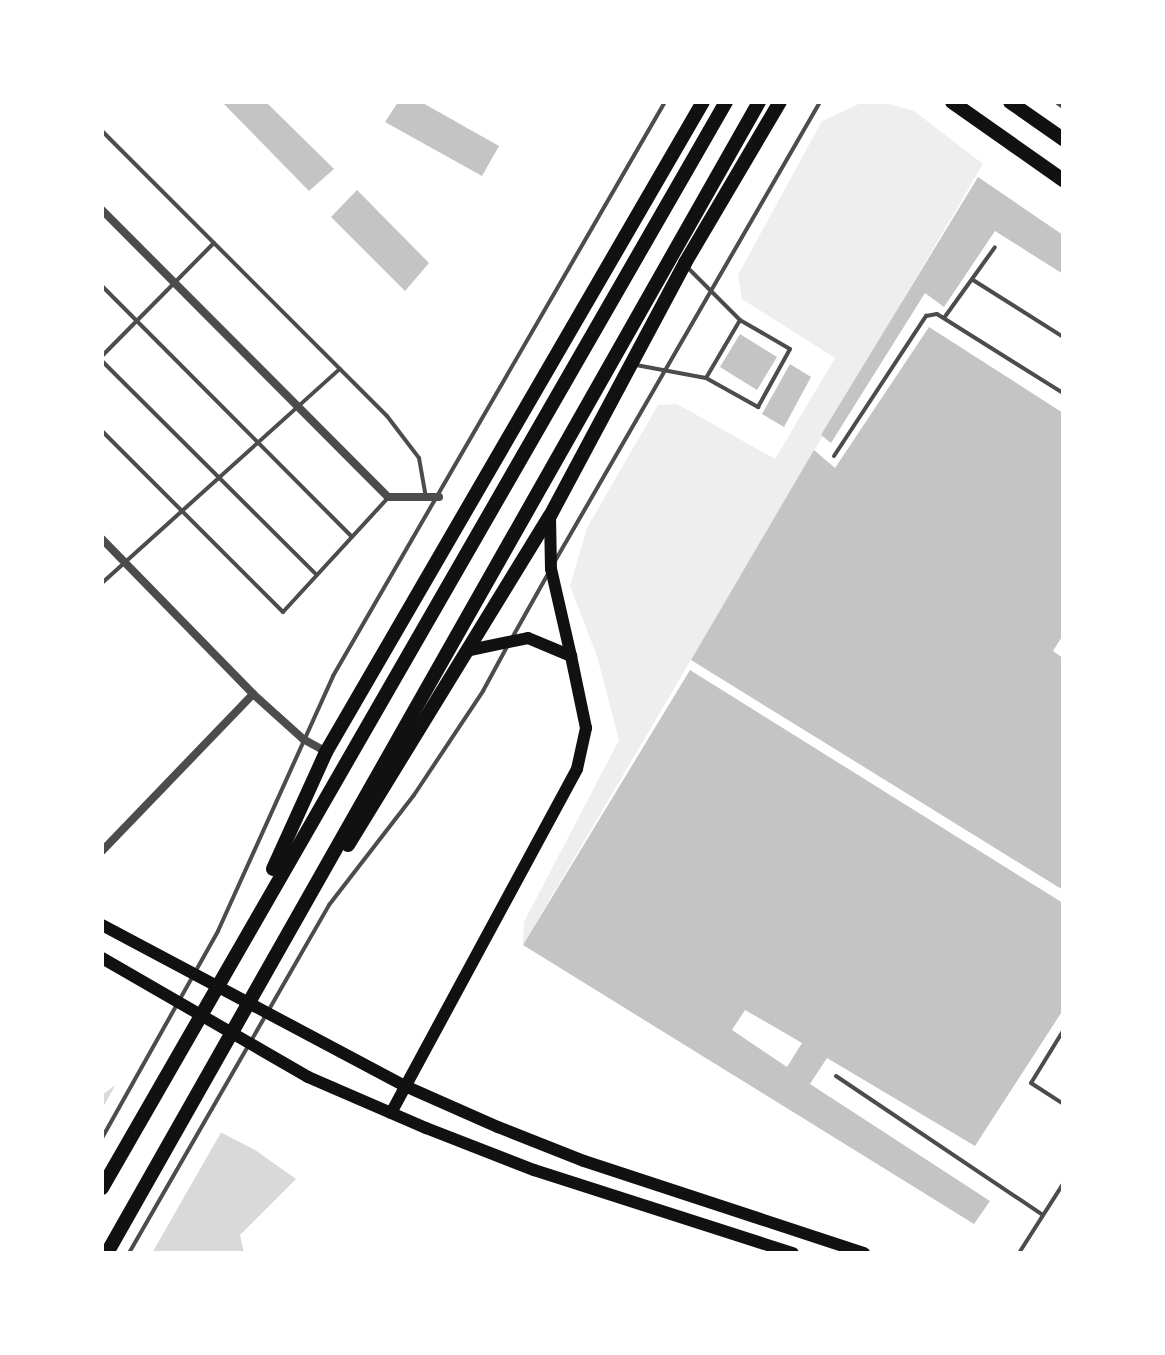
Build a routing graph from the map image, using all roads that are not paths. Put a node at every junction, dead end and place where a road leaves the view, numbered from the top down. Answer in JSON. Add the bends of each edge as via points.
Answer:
{"nodes":[{"id":1,"x":665,"y":102,"type":"edge"},
{"id":2,"x":703,"y":102,"type":"edge"},
{"id":3,"x":726,"y":102,"type":"edge"},
{"id":4,"x":759,"y":102,"type":"edge"},
{"id":5,"x":780,"y":102,"type":"edge"},
{"id":6,"x":820,"y":102,"type":"edge"},
{"id":7,"x":952,"y":102,"type":"edge"},
{"id":8,"x":1010,"y":102,"type":"edge"},
{"id":9,"x":1056,"y":102,"type":"edge"},
{"id":10,"x":1026,"y":107,"type":"edge"},
{"id":11,"x":1063,"y":107,"type":"edge"},
{"id":12,"x":102,"y":131,"type":"edge"},
{"id":13,"x":1063,"y":139,"type":"edge"},
{"id":14,"x":1063,"y":180,"type":"edge"},
{"id":15,"x":102,"y":210,"type":"edge"},
{"id":16,"x":214,"y":243,"type":"junction"},
{"id":17,"x":995,"y":247,"type":"dead end"},
{"id":18,"x":685,"y":263,"type":"junction"},
{"id":19,"x":973,"y":280,"type":"junction"},
{"id":20,"x":175,"y":283,"type":"junction"},
{"id":21,"x":102,"y":286,"type":"edge"},
{"id":22,"x":710,"y":291,"type":"junction"},
{"id":23,"x":944,"y":318,"type":"junction"},
{"id":24,"x":740,"y":320,"type":"junction"},
{"id":25,"x":137,"y":321,"type":"junction"},
{"id":26,"x":1063,"y":337,"type":"edge"},
{"id":27,"x":102,"y":359,"type":"edge"},
{"id":28,"x":629,"y":364,"type":"junction"},
{"id":29,"x":340,"y":369,"type":"junction"},
{"id":30,"x":662,"y":372,"type":"junction"},
{"id":31,"x":706,"y":378,"type":"junction"},
{"id":32,"x":1063,"y":393,"type":"edge"},
{"id":33,"x":299,"y":407,"type":"junction"},
{"id":34,"x":102,"y":431,"type":"edge"},
{"id":35,"x":259,"y":443,"type":"junction"},
{"id":36,"x":834,"y":456,"type":"dead end"},
{"id":37,"x":219,"y":479,"type":"junction"},
{"id":38,"x":388,"y":497,"type":"junction"},
{"id":39,"x":426,"y":497,"type":"junction"},
{"id":40,"x":439,"y":497,"type":"junction"},
{"id":41,"x":182,"y":512,"type":"junction"},
{"id":42,"x":550,"y":516,"type":"junction"},
{"id":43,"x":352,"y":537,"type":"junction"},
{"id":44,"x":102,"y":539,"type":"edge"},
{"id":45,"x":124,"y":562,"type":"junction"},
{"id":46,"x":551,"y":569,"type":"junction"},
{"id":47,"x":317,"y":575,"type":"junction"},
{"id":48,"x":102,"y":583,"type":"edge"},
{"id":49,"x":511,"y":640,"type":"junction"},
{"id":50,"x":470,"y":650,"type":"junction"},
{"id":51,"x":571,"y":656,"type":"junction"},
{"id":52,"x":253,"y":694,"type":"junction"},
{"id":53,"x":303,"y":739,"type":"junction"},
{"id":54,"x":326,"y":752,"type":"junction"},
{"id":55,"x":102,"y":851,"type":"edge"},
{"id":56,"x":102,"y":925,"type":"edge"},
{"id":57,"x":238,"y":946,"type":"junction"},
{"id":58,"x":102,"y":958,"type":"edge"},
{"id":59,"x":264,"y":977,"type":"junction"},
{"id":60,"x":1063,"y":1031,"type":"edge"},
{"id":61,"x":836,"y":1076,"type":"dead end"},
{"id":62,"x":405,"y":1086,"type":"junction"},
{"id":63,"x":1063,"y":1104,"type":"edge"},
{"id":64,"x":391,"y":1113,"type":"junction"},
{"id":65,"x":102,"y":1138,"type":"edge"},
{"id":66,"x":1063,"y":1184,"type":"edge"},
{"id":67,"x":102,"y":1188,"type":"edge"},
{"id":68,"x":1043,"y":1215,"type":"junction"},
{"id":69,"x":107,"y":1253,"type":"edge"},
{"id":70,"x":129,"y":1253,"type":"edge"},
{"id":71,"x":793,"y":1253,"type":"edge"},
{"id":72,"x":864,"y":1253,"type":"edge"},
{"id":73,"x":1019,"y":1253,"type":"edge"}],
"edges":[{"from":1,"to":40,"type":"lane"},
{"from":2,"to":54,"type":"main road"},
{"from":3,"to":57,"type":"main road"},
{"from":4,"to":59,"type":"main road"},
{"from":5,"to":18,"type":"main road"},
{"from":6,"to":22,"type":"lane"},
{"from":7,"to":14,"type":"main road"},
{"from":8,"to":10,"type":"main road"},
{"from":9,"to":11,"type":"lane"},
{"from":10,"to":13,"type":"main road"},
{"from":12,"to":16,"type":"lane"},
{"from":15,"to":20,"type":"street"},
{"from":16,"to":20,"type":"lane"},
{"from":16,"to":29,"type":"lane"},
{"from":17,"to":19,"type":"lane"},
{"from":18,"to":22,"type":"lane"},
{"from":18,"to":28,"type":"main road"},
{"from":19,"to":23,"type":"lane"},
{"from":19,"to":26,"type":"lane"},
{"from":20,"to":25,"type":"lane"},
{"from":20,"to":33,"type":"street"},
{"from":21,"to":25,"type":"lane"},
{"from":22,"to":24,"type":"lane"},
{"from":22,"to":30,"type":"lane"},
{"from":23,"to":32,"type":"lane"},
{"from":23,"to":36,"type":"lane","via":[[926,316]]},
{"from":24,"to":31,"type":"lane"},
{"from":24,"to":31,"type":"lane","via":[[790,349],[758,407]]},
{"from":25,"to":27,"type":"lane"},
{"from":25,"to":35,"type":"lane"},
{"from":27,"to":37,"type":"lane"},
{"from":28,"to":30,"type":"lane"},
{"from":28,"to":42,"type":"main road"},
{"from":29,"to":33,"type":"lane"},
{"from":29,"to":39,"type":"lane","via":[[419,458]]},
{"from":30,"to":31,"type":"lane"},
{"from":30,"to":46,"type":"lane"},
{"from":33,"to":35,"type":"lane"},
{"from":33,"to":38,"type":"street"},
{"from":34,"to":41,"type":"lane"},
{"from":35,"to":37,"type":"lane"},
{"from":35,"to":43,"type":"lane"},
{"from":37,"to":41,"type":"lane"},
{"from":37,"to":47,"type":"lane"},
{"from":38,"to":39,"type":"street"},
{"from":38,"to":43,"type":"lane"},
{"from":39,"to":40,"type":"street"},
{"from":40,"to":53,"type":"lane","via":[[333,676]]},
{"from":41,"to":45,"type":"lane"},
{"from":41,"to":47,"type":"lane","via":[[283,612]]},
{"from":42,"to":46,"type":"main road"},
{"from":42,"to":50,"type":"main road"},
{"from":43,"to":47,"type":"lane"},
{"from":44,"to":45,"type":"street"},
{"from":45,"to":48,"type":"lane"},
{"from":45,"to":52,"type":"street"},
{"from":46,"to":49,"type":"lane"},
{"from":46,"to":51,"type":"main road"},
{"from":49,"to":50,"type":"main road"},
{"from":49,"to":51,"type":"main road","via":[[528,638]]},
{"from":49,"to":70,"type":"lane","via":[[414,795],[329,905]]},
{"from":50,"to":59,"type":"main road"},
{"from":51,"to":62,"type":"main road","via":[[586,728],[577,769]]},
{"from":52,"to":53,"type":"street"},
{"from":52,"to":55,"type":"street"},
{"from":53,"to":54,"type":"street"},
{"from":53,"to":65,"type":"lane","via":[[218,931]]},
{"from":54,"to":57,"type":"main road"},
{"from":56,"to":62,"type":"main road"},
{"from":57,"to":67,"type":"main road"},
{"from":58,"to":64,"type":"main road","via":[[308,1077]]},
{"from":59,"to":69,"type":"main road"},
{"from":60,"to":63,"type":"lane","via":[[1031,1083]]},
{"from":61,"to":68,"type":"lane"},
{"from":62,"to":64,"type":"main road"},
{"from":62,"to":72,"type":"main road","via":[[584,1161]]},
{"from":64,"to":71,"type":"main road","via":[[534,1170]]},
{"from":66,"to":68,"type":"lane"},
{"from":68,"to":73,"type":"lane"}]}
